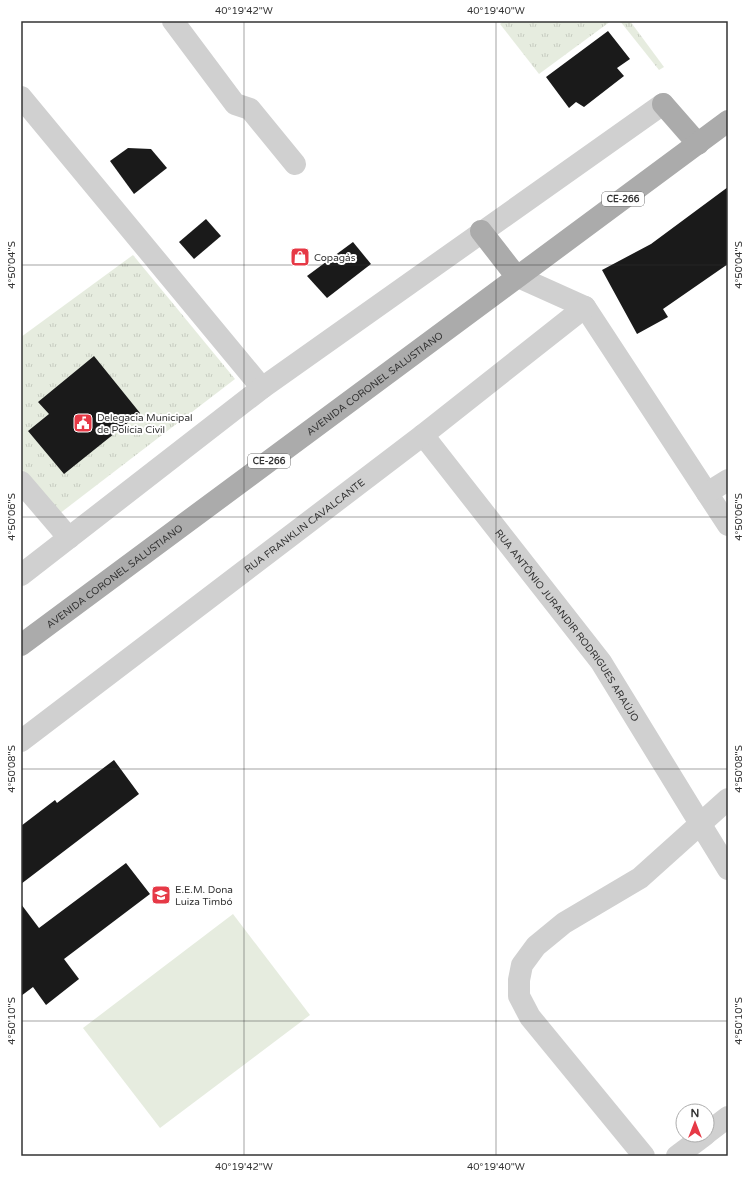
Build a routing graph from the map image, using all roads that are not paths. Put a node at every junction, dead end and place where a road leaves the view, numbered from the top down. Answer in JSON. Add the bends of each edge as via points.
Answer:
{"nodes":[{"id":1,"x":173,"y":21,"type":"edge"},
{"id":2,"x":21,"y":97,"type":"edge"},
{"id":3,"x":663,"y":104,"type":"joint"},
{"id":4,"x":728,"y":121,"type":"edge"},
{"id":5,"x":698,"y":144,"type":"junction"},
{"id":6,"x":295,"y":164,"type":"dead end"},
{"id":7,"x":481,"y":231,"type":"junction"},
{"id":8,"x":516,"y":276,"type":"junction"},
{"id":9,"x":585,"y":307,"type":"junction"},
{"id":10,"x":262,"y":388,"type":"junction"},
{"id":11,"x":424,"y":435,"type":"junction"},
{"id":12,"x":728,"y":480,"type":"edge"},
{"id":13,"x":21,"y":482,"type":"edge"},
{"id":14,"x":707,"y":493,"type":"junction"},
{"id":15,"x":728,"y":525,"type":"edge"},
{"id":16,"x":69,"y":538,"type":"junction"},
{"id":17,"x":21,"y":575,"type":"edge"},
{"id":18,"x":21,"y":645,"type":"edge"},
{"id":19,"x":21,"y":741,"type":"edge"},
{"id":20,"x":728,"y":799,"type":"edge"},
{"id":21,"x":700,"y":824,"type":"junction"},
{"id":22,"x":728,"y":869,"type":"edge"},
{"id":23,"x":728,"y":1117,"type":"edge"},
{"id":24,"x":715,"y":1127,"type":"edge"},
{"id":25,"x":694,"y":1143,"type":"edge"},
{"id":26,"x":644,"y":1156,"type":"edge"},
{"id":27,"x":677,"y":1156,"type":"edge"}],
"edges":[{"from":1,"to":6,"type":"street","via":[[235,104],[250,109]]},
{"from":2,"to":10,"type":"street"},
{"from":3,"to":5,"type":"main road"},
{"from":3,"to":7,"type":"street"},
{"from":4,"to":5,"type":"main road","name":"AVENIDA CORONEL SALUSTIANO","number":"CE-266"},
{"from":5,"to":8,"type":"main road","name":"AVENIDA CORONEL SALUSTIANO","number":"CE-266"},
{"from":7,"to":8,"type":"main road"},
{"from":7,"to":10,"type":"street"},
{"from":8,"to":9,"type":"street"},
{"from":8,"to":18,"type":"main road","name":"AVENIDA CORONEL SALUSTIANO","number":"CE-266"},
{"from":9,"to":11,"type":"street","name":"RUA FRANKLIN CAVALCANTE"},
{"from":9,"to":14,"type":"street"},
{"from":10,"to":16,"type":"street"},
{"from":11,"to":19,"type":"street","name":"RUA FRANKLIN CAVALCANTE"},
{"from":11,"to":21,"type":"street","name":"RUA ANTÔNIO JURANDIR RODRIGUES ARAÚJO","via":[[600,662]]},
{"from":12,"to":14,"type":"street"},
{"from":13,"to":16,"type":"street"},
{"from":14,"to":15,"type":"street"},
{"from":16,"to":17,"type":"street"},
{"from":20,"to":21,"type":"street"},
{"from":21,"to":22,"type":"street","name":"RUA ANTÔNIO JURANDIR RODRIGUES ARAÚJO"},
{"from":21,"to":26,"type":"street","via":[[640,878],[564,923],[536,946],[522,965],[519,980],[519,996],[530,1017]]},
{"from":23,"to":24,"type":"street"},
{"from":25,"to":27,"type":"street"}]}
